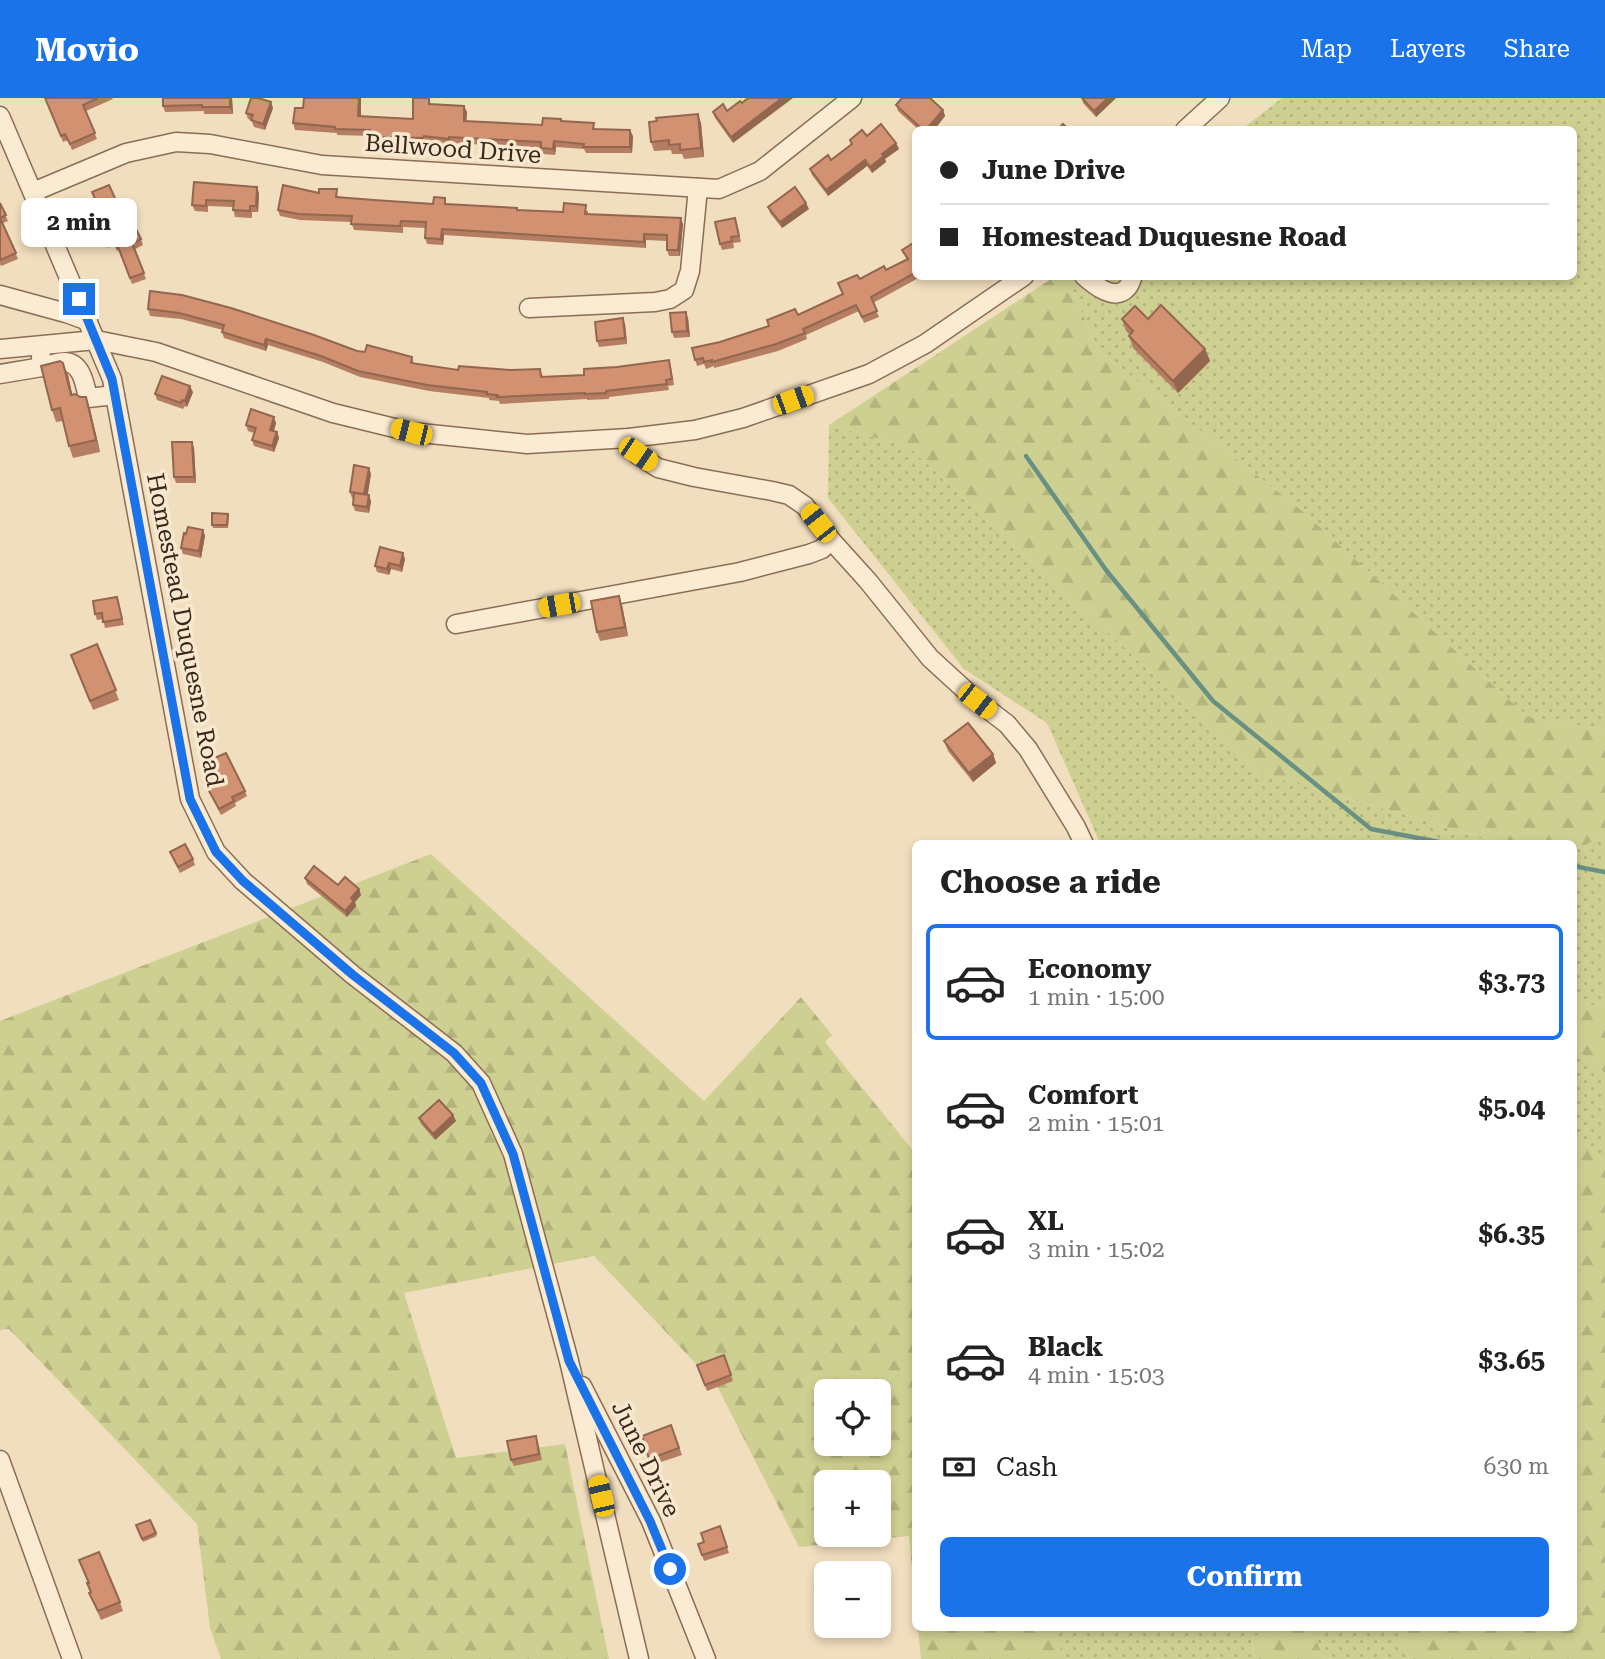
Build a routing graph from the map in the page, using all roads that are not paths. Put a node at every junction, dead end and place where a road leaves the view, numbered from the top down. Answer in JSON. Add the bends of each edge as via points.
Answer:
{"nodes":[{"id":1,"x":852,"y":98,"type":"edge"},
{"id":2,"x":1220,"y":98,"type":"edge"},
{"id":3,"x":0,"y":116,"type":"edge"},
{"id":4,"x":1189,"y":126,"type":"edge"},
{"id":5,"x":698,"y":188,"type":"junction"},
{"id":6,"x":33,"y":192,"type":"junction"},
{"id":7,"x":1018,"y":280,"type":"edge"},
{"id":8,"x":1088,"y":280,"type":"edge"},
{"id":9,"x":1131,"y":280,"type":"edge"},
{"id":10,"x":0,"y":295,"type":"edge"},
{"id":11,"x":529,"y":308,"type":"dead end"},
{"id":12,"x":88,"y":321,"type":"junction"},
{"id":13,"x":96,"y":340,"type":"junction"},
{"id":14,"x":39,"y":345,"type":"junction"},
{"id":15,"x":0,"y":349,"type":"edge"},
{"id":16,"x":42,"y":367,"type":"junction"},
{"id":17,"x":0,"y":374,"type":"edge"},
{"id":18,"x":115,"y":395,"type":"junction"},
{"id":19,"x":629,"y":438,"type":"junction"},
{"id":20,"x":831,"y":540,"type":"junction"},
{"id":21,"x":456,"y":624,"type":"dead end"},
{"id":22,"x":1082,"y":840,"type":"edge"},
{"id":23,"x":569,"y":1361,"type":"junction"},
{"id":24,"x":0,"y":1460,"type":"edge"},
{"id":25,"x":72,"y":1659,"type":"edge"},
{"id":26,"x":639,"y":1659,"type":"edge"},
{"id":27,"x":706,"y":1659,"type":"edge"}],
"edges":[{"from":1,"to":5,"type":"street","name":"Bellwood Drive","via":[[760,171],[719,189]]},
{"from":2,"to":4,"type":"street"},
{"from":3,"to":6,"type":"street","name":"Homestead Duquesne Road"},
{"from":5,"to":6,"type":"street","name":"Bellwood Drive","via":[[322,164],[176,142],[126,153]]},
{"from":5,"to":11,"type":"street","via":[[684,290],[655,302]]},
{"from":6,"to":12,"type":"street","name":"Homestead Duquesne Road"},
{"from":7,"to":19,"type":"street","via":[[925,344],[869,374],[743,418],[695,430]]},
{"from":8,"to":9,"type":"street","via":[[1104,291],[1119,293]]},
{"from":10,"to":12,"type":"street"},
{"from":12,"to":13,"type":"street","name":"Homestead Duquesne Road"},
{"from":13,"to":14,"type":"street"},
{"from":13,"to":18,"type":"street","name":"Homestead Duquesne Road"},
{"from":13,"to":19,"type":"street","via":[[156,352],[333,413],[411,432],[527,444]]},
{"from":14,"to":15,"type":"street"},
{"from":14,"to":16,"type":"street"},
{"from":16,"to":17,"type":"street"},
{"from":16,"to":18,"type":"street","via":[[65,362],[74,365],[89,398]]},
{"from":18,"to":23,"type":"street","name":"Homestead Duquesne Road","via":[[190,799],[216,852],[243,881],[454,1053],[481,1083],[513,1154]]},
{"from":19,"to":20,"type":"street","via":[[638,454],[658,468],[789,495],[805,506]]},
{"from":20,"to":21,"type":"street","via":[[809,554],[740,572]]},
{"from":20,"to":22,"type":"street","via":[[930,658],[1007,724],[1028,749]]},
{"from":23,"to":26,"type":"street","name":"Homestead Duquesne Road"},
{"from":23,"to":27,"type":"street","name":"June Drive","via":[[650,1521]]},
{"from":24,"to":25,"type":"street"}]}
